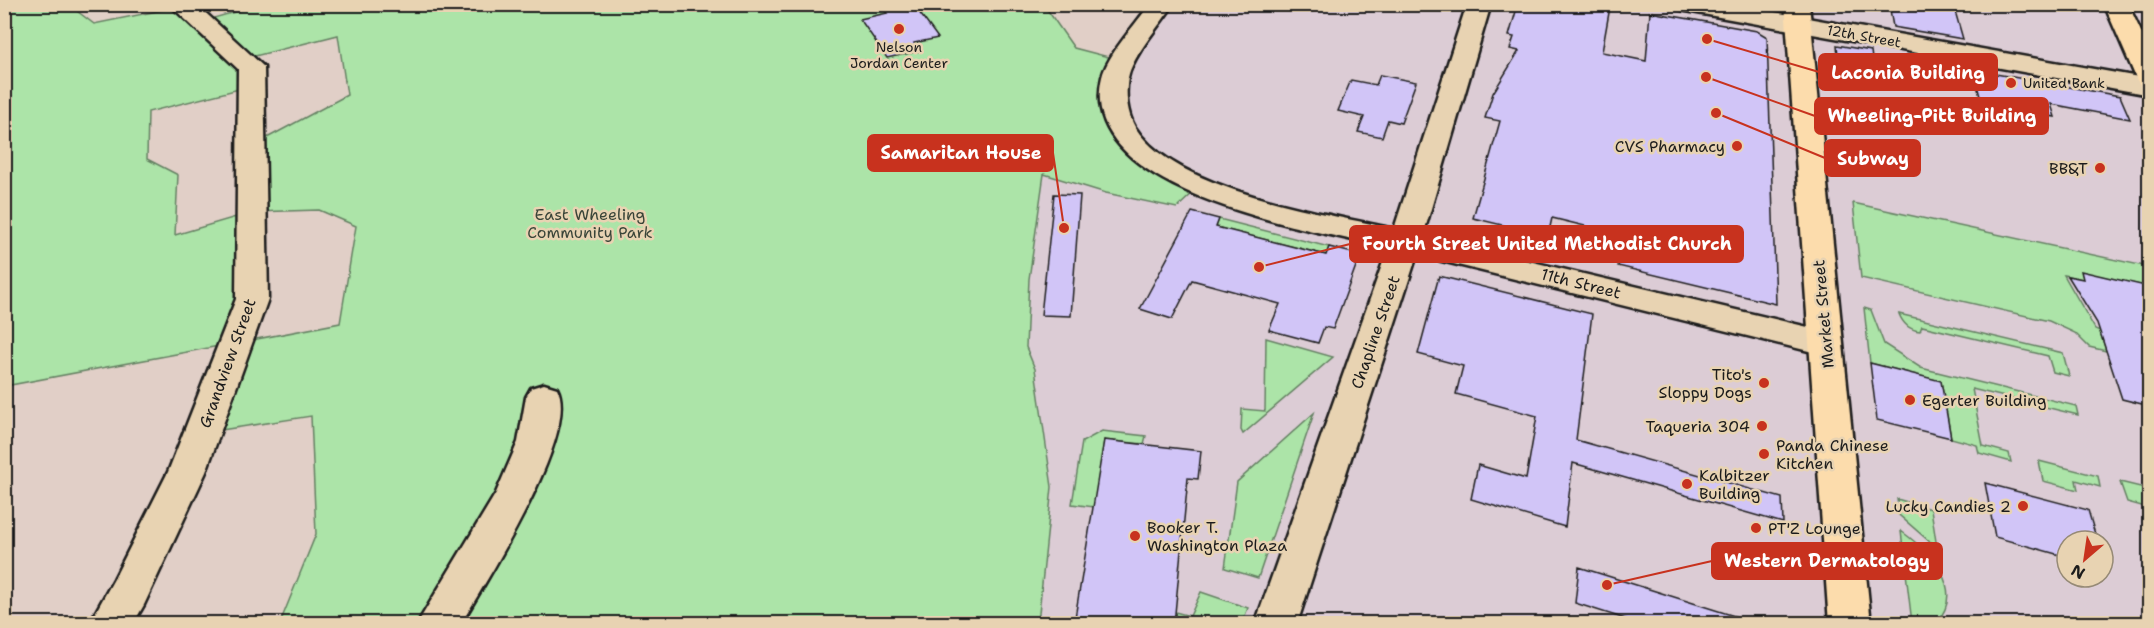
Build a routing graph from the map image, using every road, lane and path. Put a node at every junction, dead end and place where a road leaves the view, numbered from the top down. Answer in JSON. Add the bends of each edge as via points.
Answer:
{"nodes":[{"id":1,"x":181,"y":4,"type":"edge"},
{"id":2,"x":1162,"y":4,"type":"edge"},
{"id":3,"x":1479,"y":4,"type":"edge"},
{"id":4,"x":1686,"y":4,"type":"edge"},
{"id":5,"x":2116,"y":4,"type":"edge"},
{"id":6,"x":1798,"y":15,"type":"edge"},
{"id":7,"x":2150,"y":80,"type":"edge"},
{"id":8,"x":2150,"y":87,"type":"edge"},
{"id":9,"x":1406,"y":241,"type":"junction"},
{"id":10,"x":1825,"y":343,"type":"junction"},
{"id":11,"x":544,"y":397,"type":"dead end"},
{"id":12,"x":110,"y":624,"type":"edge"},
{"id":13,"x":438,"y":624,"type":"edge"},
{"id":14,"x":1276,"y":624,"type":"edge"},
{"id":15,"x":1850,"y":624,"type":"edge"}],
"edges":[{"from":1,"to":12,"type":"street","name":"Grandview Street","via":[[251,67],[252,299],[187,472]]},
{"from":2,"to":9,"type":"street","name":"11th Street","via":[[1115,74],[1113,97],[1122,128],[1147,156],[1199,188],[1256,206]]},
{"from":3,"to":9,"type":"street","name":"Chapline Street"},
{"from":4,"to":6,"type":"street","name":"12th Street"},
{"from":5,"to":7,"type":"main road"},
{"from":6,"to":8,"type":"street","name":"12th Street"},
{"from":6,"to":10,"type":"main road","name":"Market Street"},
{"from":9,"to":10,"type":"street","name":"11th Street"},
{"from":9,"to":14,"type":"street","name":"Chapline Street"},
{"from":10,"to":15,"type":"main road","name":"Market Street"},
{"from":11,"to":13,"type":"street","via":[[536,442],[513,499]]}]}
